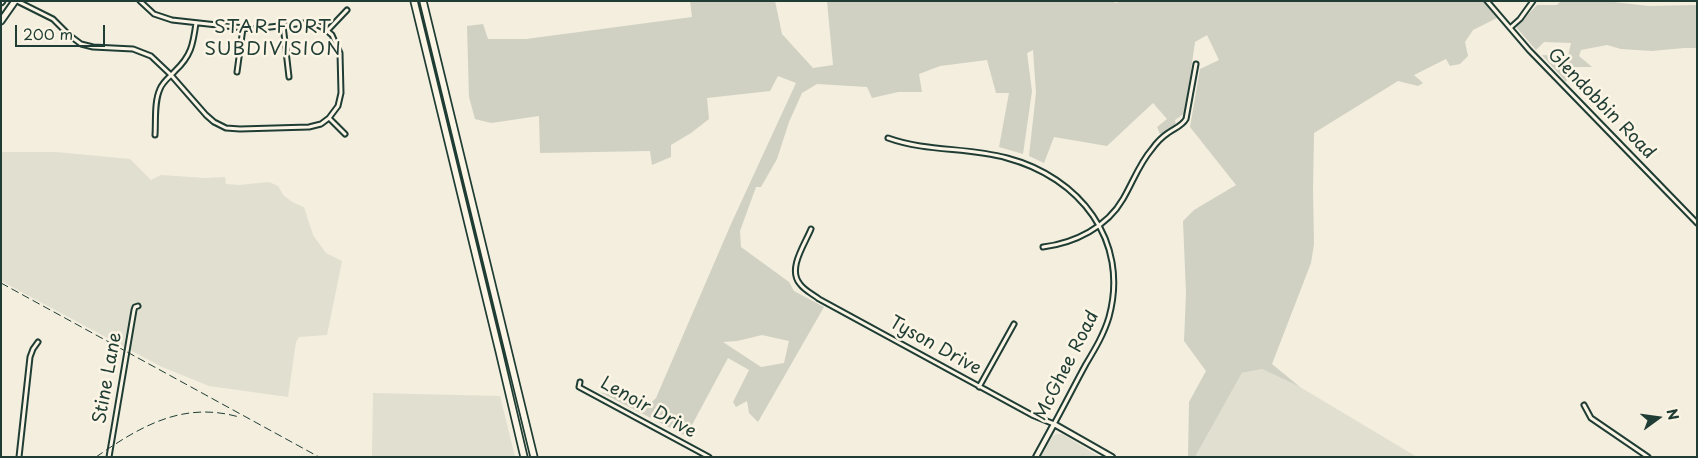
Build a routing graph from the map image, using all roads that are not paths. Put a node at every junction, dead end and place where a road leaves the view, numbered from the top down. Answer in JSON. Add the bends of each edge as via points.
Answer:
{"nodes":[{"id":1,"x":16,"y":1,"type":"edge"},
{"id":2,"x":140,"y":1,"type":"edge"},
{"id":3,"x":414,"y":1,"type":"edge"},
{"id":4,"x":422,"y":1,"type":"edge"},
{"id":5,"x":1487,"y":1,"type":"edge"},
{"id":6,"x":1533,"y":1,"type":"edge"},
{"id":7,"x":347,"y":10,"type":"dead end"},
{"id":8,"x":1,"y":21,"type":"edge"},
{"id":9,"x":196,"y":23,"type":"junction"},
{"id":10,"x":283,"y":25,"type":"junction"},
{"id":11,"x":243,"y":28,"type":"junction"},
{"id":12,"x":1510,"y":28,"type":"junction"},
{"id":13,"x":328,"y":30,"type":"junction"},
{"id":14,"x":1196,"y":64,"type":"dead end"},
{"id":15,"x":237,"y":72,"type":"dead end"},
{"id":16,"x":172,"y":75,"type":"junction"},
{"id":17,"x":288,"y":77,"type":"dead end"},
{"id":18,"x":329,"y":118,"type":"junction"},
{"id":19,"x":345,"y":134,"type":"dead end"},
{"id":20,"x":155,"y":135,"type":"dead end"},
{"id":21,"x":888,"y":138,"type":"dead end"},
{"id":22,"x":1697,"y":223,"type":"edge"},
{"id":23,"x":1099,"y":225,"type":"junction"},
{"id":24,"x":811,"y":229,"type":"dead end"},
{"id":25,"x":1043,"y":247,"type":"dead end"},
{"id":26,"x":138,"y":306,"type":"dead end"},
{"id":27,"x":1014,"y":324,"type":"dead end"},
{"id":28,"x":38,"y":342,"type":"dead end"},
{"id":29,"x":580,"y":382,"type":"dead end"},
{"id":30,"x":979,"y":386,"type":"junction"},
{"id":31,"x":1584,"y":405,"type":"dead end"},
{"id":32,"x":1054,"y":424,"type":"junction"},
{"id":33,"x":19,"y":457,"type":"edge"},
{"id":34,"x":109,"y":457,"type":"edge"},
{"id":35,"x":522,"y":457,"type":"edge"},
{"id":36,"x":534,"y":457,"type":"edge"},
{"id":37,"x":709,"y":457,"type":"edge"},
{"id":38,"x":1036,"y":457,"type":"edge"},
{"id":39,"x":1112,"y":457,"type":"edge"},
{"id":40,"x":1648,"y":457,"type":"edge"}],
"edges":[{"from":1,"to":8,"type":"main road"},
{"from":1,"to":16,"type":"street","via":[[53,19],[81,44],[139,50]]},
{"from":2,"to":9,"type":"street","via":[[159,17]]},
{"from":3,"to":35,"type":"highway"},
{"from":4,"to":36,"type":"highway"},
{"from":5,"to":12,"type":"street","name":"Glendobbin Road"},
{"from":6,"to":12,"type":"street"},
{"from":7,"to":13,"type":"street"},
{"from":9,"to":11,"type":"street"},
{"from":9,"to":16,"type":"street","via":[[191,52]]},
{"from":10,"to":11,"type":"street"},
{"from":10,"to":13,"type":"street","via":[[311,23]]},
{"from":10,"to":17,"type":"street"},
{"from":11,"to":15,"type":"street"},
{"from":12,"to":22,"type":"street","name":"Glendobbin Road"},
{"from":13,"to":18,"type":"street","via":[[338,47],[341,66],[340,100]]},
{"from":14,"to":23,"type":"street","via":[[1186,119],[1148,153],[1122,200]]},
{"from":16,"to":18,"type":"street","via":[[206,115],[226,128],[309,127]]},
{"from":16,"to":20,"type":"street","via":[[159,89]]},
{"from":18,"to":19,"type":"street"},
{"from":21,"to":23,"type":"street","name":"McGhee Road","via":[[914,146],[993,155],[1036,168],[1072,191]]},
{"from":23,"to":25,"type":"street","via":[[1068,241]]},
{"from":23,"to":32,"type":"street","name":"McGhee Road","via":[[1112,266],[1111,308],[1104,331]]},
{"from":24,"to":30,"type":"street","name":"Tyson Drive","via":[[795,266],[796,278],[802,286],[819,299]]},
{"from":26,"to":34,"type":"street","name":"Stine Lane","via":[[134,307]]},
{"from":27,"to":30,"type":"street"},
{"from":28,"to":33,"type":"street","via":[[30,357]]},
{"from":29,"to":37,"type":"street","name":"Lenoir Drive","via":[[579,387]]},
{"from":30,"to":32,"type":"street","name":"Tyson Drive"},
{"from":31,"to":40,"type":"street","via":[[1591,418]]},
{"from":32,"to":38,"type":"street","name":"McGhee Road"},
{"from":32,"to":39,"type":"street","name":"Tyson Drive"}]}
